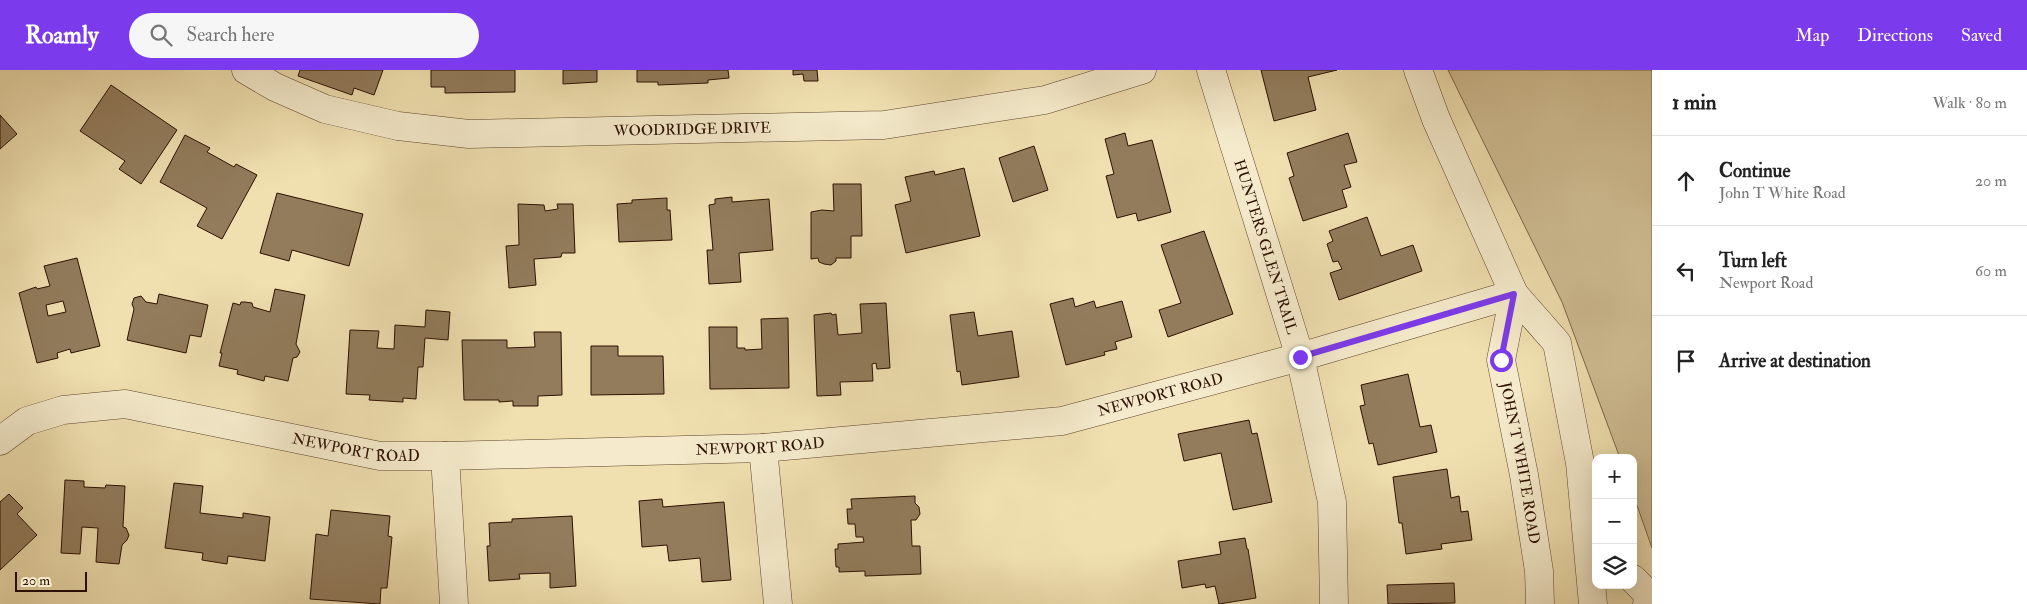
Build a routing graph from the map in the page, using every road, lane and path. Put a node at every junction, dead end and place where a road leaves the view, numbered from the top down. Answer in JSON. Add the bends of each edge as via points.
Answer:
{"nodes":[{"id":1,"x":246,"y":70,"type":"edge"},
{"id":2,"x":1142,"y":70,"type":"edge"},
{"id":3,"x":1211,"y":70,"type":"edge"},
{"id":4,"x":1418,"y":70,"type":"edge"},
{"id":5,"x":1514,"y":294,"type":"junction"},
{"id":6,"x":1300,"y":357,"type":"junction"},
{"id":7,"x":0,"y":441,"type":"edge"},
{"id":8,"x":763,"y":448,"type":"junction"},
{"id":9,"x":445,"y":456,"type":"junction"},
{"id":10,"x":1592,"y":565,"type":"edge"},
{"id":11,"x":1637,"y":583,"type":"edge"},
{"id":12,"x":1593,"y":589,"type":"edge"},
{"id":13,"x":454,"y":604,"type":"edge"},
{"id":14,"x":778,"y":604,"type":"edge"},
{"id":15,"x":1334,"y":604,"type":"edge"},
{"id":16,"x":1540,"y":604,"type":"edge"},
{"id":17,"x":1593,"y":604,"type":"edge"},
{"id":18,"x":1647,"y":604,"type":"edge"}],
"edges":[{"from":1,"to":2,"type":"street","name":"WOODRIDGE DRIVE","via":[[325,109],[398,126],[469,134],[884,125],[1044,100]]},
{"from":3,"to":6,"type":"street","name":"HUNTERS GLEN TRAIL"},
{"from":4,"to":5,"type":"street","via":[[1436,119]]},
{"from":5,"to":6,"type":"street","name":"NEWPORT ROAD"},
{"from":5,"to":10,"type":"street","via":[[1557,343],[1580,463]]},
{"from":5,"to":16,"type":"street","name":"JOHN T WHITE ROAD","via":[[1501,360],[1524,475],[1539,571]]},
{"from":6,"to":8,"type":"street","name":"NEWPORT ROAD","via":[[1062,421]]},
{"from":6,"to":15,"type":"street","name":"HUNTERS GLEN TRAIL","via":[[1332,502]]},
{"from":7,"to":9,"type":"street","name":"NEWPORT ROAD","via":[[27,421],[63,410],[125,404],[380,456]]},
{"from":8,"to":9,"type":"street","name":"NEWPORT ROAD"},
{"from":8,"to":14,"type":"street"},
{"from":9,"to":13,"type":"street"},
{"from":11,"to":18,"type":"street","via":[[1650,595]]},
{"from":12,"to":17,"type":"street"}]}
